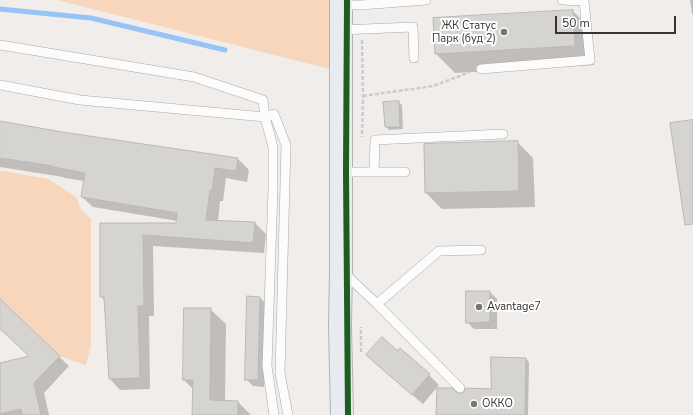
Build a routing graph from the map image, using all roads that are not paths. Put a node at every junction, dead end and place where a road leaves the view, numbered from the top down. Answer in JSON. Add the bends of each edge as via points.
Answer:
{"nodes":[{"id":1,"x":426,"y":0,"type":"edge"},
{"id":2,"x":562,"y":0,"type":"edge"},
{"id":3,"x":376,"y":2,"type":"edge"},
{"id":4,"x":341,"y":3,"type":"edge"},
{"id":5,"x":340,"y":30,"type":"junction"},
{"id":6,"x":0,"y":45,"type":"edge"},
{"id":7,"x":414,"y":58,"type":"dead end"},
{"id":8,"x":481,"y":69,"type":"road end"},
{"id":9,"x":0,"y":85,"type":"edge"},
{"id":10,"x":266,"y":117,"type":"junction"},
{"id":11,"x":503,"y":134,"type":"dead end"},
{"id":12,"x":341,"y":172,"type":"junction"},
{"id":13,"x":374,"y":172,"type":"junction"},
{"id":14,"x":405,"y":172,"type":"dead end"},
{"id":15,"x":481,"y":250,"type":"dead end"},
{"id":16,"x":341,"y":271,"type":"junction"},
{"id":17,"x":377,"y":304,"type":"junction"},
{"id":18,"x":460,"y":388,"type":"dead end"},
{"id":19,"x":274,"y":415,"type":"edge"},
{"id":20,"x":288,"y":415,"type":"edge"},
{"id":21,"x":342,"y":415,"type":"edge"}],
"edges":[{"from":1,"to":3,"type":"lane"},
{"from":2,"to":8,"type":"lane","via":[[584,1],[590,60]]},
{"from":3,"to":4,"type":"lane"},
{"from":4,"to":5,"type":"main road"},
{"from":5,"to":7,"type":"lane","via":[[413,27]]},
{"from":5,"to":12,"type":"main road"},
{"from":6,"to":10,"type":"lane","via":[[194,77],[263,100]]},
{"from":9,"to":10,"type":"lane","via":[[80,100]]},
{"from":10,"to":19,"type":"lane","via":[[273,147],[267,366]]},
{"from":10,"to":20,"type":"lane","via":[[274,114],[286,145],[280,373]]},
{"from":11,"to":13,"type":"lane","via":[[374,140]]},
{"from":12,"to":13,"type":"lane"},
{"from":12,"to":16,"type":"main road"},
{"from":13,"to":14,"type":"lane"},
{"from":15,"to":17,"type":"lane","via":[[439,251]]},
{"from":16,"to":17,"type":"lane"},
{"from":16,"to":21,"type":"main road"},
{"from":17,"to":18,"type":"lane"}]}
